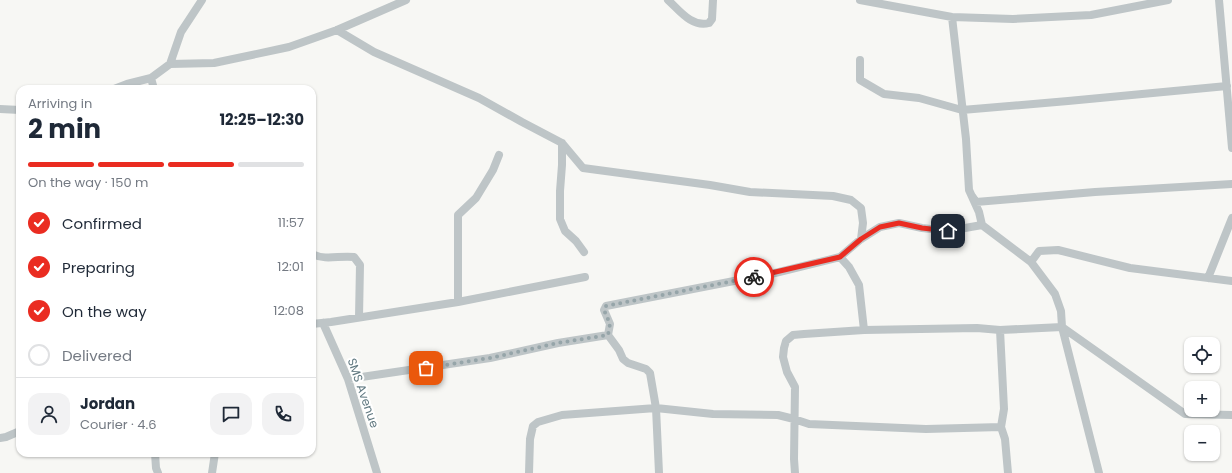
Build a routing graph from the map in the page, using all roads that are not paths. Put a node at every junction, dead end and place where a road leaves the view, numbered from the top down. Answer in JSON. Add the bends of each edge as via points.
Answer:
{"nodes":[{"id":1,"x":202,"y":0,"type":"edge"},
{"id":2,"x":406,"y":0,"type":"edge"},
{"id":3,"x":668,"y":0,"type":"edge"},
{"id":4,"x":713,"y":0,"type":"edge"},
{"id":5,"x":860,"y":0,"type":"edge"},
{"id":6,"x":1168,"y":0,"type":"edge"},
{"id":7,"x":1220,"y":0,"type":"edge"},
{"id":8,"x":952,"y":17,"type":"junction"},
{"id":9,"x":337,"y":30,"type":"junction"},
{"id":10,"x":860,"y":60,"type":"dead end"},
{"id":11,"x":170,"y":64,"type":"junction"},
{"id":12,"x":151,"y":78,"type":"junction"},
{"id":13,"x":124,"y":85,"type":"edge"},
{"id":14,"x":153,"y":85,"type":"edge"},
{"id":15,"x":1227,"y":86,"type":"junction"},
{"id":16,"x":0,"y":109,"type":"edge"},
{"id":17,"x":16,"y":110,"type":"edge"},
{"id":18,"x":962,"y":110,"type":"junction"},
{"id":19,"x":562,"y":143,"type":"junction"},
{"id":20,"x":1232,"y":148,"type":"edge"},
{"id":21,"x":499,"y":155,"type":"dead end"},
{"id":22,"x":1232,"y":184,"type":"edge"},
{"id":23,"x":969,"y":190,"type":"junction"},
{"id":24,"x":1232,"y":218,"type":"edge"},
{"id":25,"x":982,"y":225,"type":"junction"},
{"id":26,"x":861,"y":239,"type":"junction"},
{"id":27,"x":584,"y":252,"type":"dead end"},
{"id":28,"x":316,"y":256,"type":"edge"},
{"id":29,"x":840,"y":257,"type":"junction"},
{"id":30,"x":1031,"y":262,"type":"junction"},
{"id":31,"x":584,"y":277,"type":"dead end"},
{"id":32,"x":1208,"y":278,"type":"junction"},
{"id":33,"x":1232,"y":281,"type":"edge"},
{"id":34,"x":458,"y":302,"type":"junction"},
{"id":35,"x":359,"y":317,"type":"junction"},
{"id":36,"x":323,"y":322,"type":"junction"},
{"id":37,"x":316,"y":323,"type":"edge"},
{"id":38,"x":1062,"y":327,"type":"junction"},
{"id":39,"x":864,"y":330,"type":"junction"},
{"id":40,"x":1000,"y":330,"type":"junction"},
{"id":41,"x":608,"y":335,"type":"junction"},
{"id":42,"x":348,"y":379,"type":"junction"},
{"id":43,"x":656,"y":408,"type":"junction"},
{"id":44,"x":1232,"y":415,"type":"edge"},
{"id":45,"x":794,"y":419,"type":"junction"},
{"id":46,"x":1001,"y":427,"type":"junction"},
{"id":47,"x":16,"y":433,"type":"edge"},
{"id":48,"x":0,"y":438,"type":"edge"},
{"id":49,"x":155,"y":457,"type":"edge"},
{"id":50,"x":214,"y":457,"type":"edge"},
{"id":51,"x":158,"y":473,"type":"edge"},
{"id":52,"x":212,"y":473,"type":"edge"},
{"id":53,"x":377,"y":473,"type":"edge"},
{"id":54,"x":529,"y":473,"type":"edge"},
{"id":55,"x":659,"y":473,"type":"edge"},
{"id":56,"x":795,"y":473,"type":"edge"},
{"id":57,"x":1008,"y":473,"type":"edge"},
{"id":58,"x":1099,"y":473,"type":"edge"}],
"edges":[{"from":1,"to":11,"type":"street","via":[[181,32]]},
{"from":2,"to":9,"type":"street"},
{"from":3,"to":4,"type":"street","via":[[694,22],[704,24],[712,19]]},
{"from":5,"to":8,"type":"street"},
{"from":6,"to":8,"type":"street","via":[[1092,15],[1013,19]]},
{"from":7,"to":15,"type":"street"},
{"from":8,"to":18,"type":"street"},
{"from":9,"to":11,"type":"street","via":[[289,47],[214,63]]},
{"from":9,"to":19,"type":"street","via":[[374,52],[479,98]]},
{"from":10,"to":18,"type":"street","via":[[860,80],[884,94],[919,98]]},
{"from":11,"to":12,"type":"street"},
{"from":12,"to":13,"type":"street"},
{"from":12,"to":14,"type":"street"},
{"from":15,"to":18,"type":"street"},
{"from":15,"to":20,"type":"street"},
{"from":16,"to":17,"type":"street"},
{"from":18,"to":23,"type":"street"},
{"from":19,"to":26,"type":"street","via":[[583,168],[750,192],[833,196],[851,200],[861,208]]},
{"from":19,"to":27,"type":"street","via":[[560,219],[566,231]]},
{"from":21,"to":34,"type":"street","via":[[476,198],[458,215]]},
{"from":22,"to":23,"type":"street","via":[[976,202]]},
{"from":23,"to":25,"type":"street"},
{"from":24,"to":32,"type":"street"},
{"from":25,"to":26,"type":"street","via":[[948,231],[899,223],[880,227]]},
{"from":25,"to":30,"type":"street"},
{"from":26,"to":29,"type":"street"},
{"from":28,"to":35,"type":"street","via":[[354,257],[360,265]]},
{"from":29,"to":39,"type":"street","via":[[849,267],[858,286]]},
{"from":29,"to":41,"type":"street","via":[[606,306],[604,310],[610,324]]},
{"from":30,"to":32,"type":"street","via":[[1039,251],[1058,250],[1130,268]]},
{"from":30,"to":38,"type":"street","via":[[1055,294],[1061,311]]},
{"from":31,"to":34,"type":"street"},
{"from":32,"to":33,"type":"street"},
{"from":34,"to":35,"type":"street"},
{"from":35,"to":36,"type":"street"},
{"from":36,"to":37,"type":"street"},
{"from":36,"to":42,"type":"street","name":"SMS Avenue"},
{"from":38,"to":40,"type":"street"},
{"from":38,"to":44,"type":"street","via":[[1185,414]]},
{"from":38,"to":58,"type":"street"},
{"from":39,"to":40,"type":"street"},
{"from":39,"to":45,"type":"street","via":[[804,334],[793,336],[786,341],[783,357],[795,388]]},
{"from":40,"to":46,"type":"street","via":[[1004,409]]},
{"from":41,"to":42,"type":"street","via":[[490,358]]},
{"from":41,"to":43,"type":"street","via":[[623,359],[650,372]]},
{"from":42,"to":53,"type":"street","name":"SMS Avenue"},
{"from":43,"to":45,"type":"street","via":[[713,414],[778,415]]},
{"from":43,"to":54,"type":"street","via":[[562,415],[538,422],[533,426],[530,439]]},
{"from":43,"to":55,"type":"street"},
{"from":45,"to":46,"type":"street","via":[[809,424],[926,429]]},
{"from":45,"to":56,"type":"street"},
{"from":46,"to":57,"type":"street","via":[[1005,439]]},
{"from":47,"to":48,"type":"street"},
{"from":49,"to":51,"type":"street"},
{"from":50,"to":52,"type":"street"}]}
